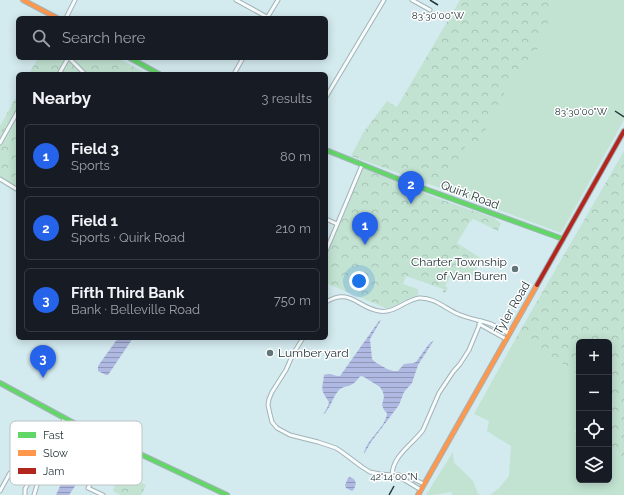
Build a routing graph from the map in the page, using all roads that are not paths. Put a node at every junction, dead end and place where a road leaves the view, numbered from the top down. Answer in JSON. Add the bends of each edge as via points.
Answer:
{"nodes":[{"id":1,"x":23,"y":0,"type":"edge"},
{"id":2,"x":76,"y":0,"type":"edge"},
{"id":3,"x":236,"y":0,"type":"edge"},
{"id":4,"x":278,"y":0,"type":"edge"},
{"id":5,"x":384,"y":0,"type":"edge"},
{"id":6,"x":412,"y":0,"type":"edge"},
{"id":7,"x":430,"y":10,"type":"dead end"},
{"id":8,"x":53,"y":16,"type":"edge"},
{"id":9,"x":67,"y":16,"type":"edge"},
{"id":10,"x":264,"y":16,"type":"edge"},
{"id":11,"x":268,"y":16,"type":"edge"},
{"id":12,"x":68,"y":60,"type":"edge"},
{"id":13,"x":71,"y":60,"type":"edge"},
{"id":14,"x":134,"y":60,"type":"edge"},
{"id":15,"x":242,"y":60,"type":"edge"},
{"id":16,"x":60,"y":72,"type":"edge"},
{"id":17,"x":83,"y":72,"type":"edge"},
{"id":18,"x":155,"y":72,"type":"edge"},
{"id":19,"x":235,"y":72,"type":"edge"},
{"id":20,"x":328,"y":94,"type":"edge"},
{"id":21,"x":16,"y":115,"type":"edge"},
{"id":22,"x":624,"y":132,"type":"edge"},
{"id":23,"x":0,"y":143,"type":"edge"},
{"id":24,"x":328,"y":151,"type":"edge"},
{"id":25,"x":362,"y":165,"type":"junction"},
{"id":26,"x":0,"y":179,"type":"edge"},
{"id":27,"x":16,"y":189,"type":"edge"},
{"id":28,"x":328,"y":220,"type":"edge"},
{"id":29,"x":337,"y":224,"type":"junction"},
{"id":30,"x":563,"y":239,"type":"junction"},
{"id":31,"x":328,"y":246,"type":"edge"},
{"id":32,"x":328,"y":301,"type":"edge"},
{"id":33,"x":480,"y":322,"type":"junction"},
{"id":34,"x":509,"y":334,"type":"junction"},
{"id":35,"x":506,"y":339,"type":"junction"},
{"id":36,"x":302,"y":340,"type":"edge"},
{"id":37,"x":0,"y":383,"type":"edge"},
{"id":38,"x":65,"y":418,"type":"junction"},
{"id":39,"x":63,"y":421,"type":"edge"},
{"id":40,"x":70,"y":421,"type":"edge"},
{"id":41,"x":142,"y":454,"type":"edge"},
{"id":42,"x":10,"y":473,"type":"dead end"},
{"id":43,"x":392,"y":475,"type":"junction"},
{"id":44,"x":399,"y":476,"type":"junction"},
{"id":45,"x":424,"y":484,"type":"junction"},
{"id":46,"x":37,"y":485,"type":"edge"},
{"id":47,"x":90,"y":485,"type":"edge"},
{"id":48,"x":421,"y":490,"type":"junction"},
{"id":49,"x":0,"y":491,"type":"edge"},
{"id":50,"x":25,"y":494,"type":"edge"},
{"id":51,"x":19,"y":495,"type":"edge"},
{"id":52,"x":34,"y":495,"type":"edge"},
{"id":53,"x":103,"y":495,"type":"edge"},
{"id":54,"x":227,"y":495,"type":"edge"},
{"id":55,"x":418,"y":495,"type":"edge"}],
"edges":[{"from":1,"to":8,"type":"street"},
{"from":2,"to":9,"type":"street"},
{"from":3,"to":10,"type":"street"},
{"from":4,"to":11,"type":"street"},
{"from":5,"to":20,"type":"street"},
{"from":6,"to":7,"type":"street"},
{"from":12,"to":16,"type":"street"},
{"from":13,"to":17,"type":"street"},
{"from":14,"to":18,"type":"street"},
{"from":15,"to":19,"type":"street"},
{"from":21,"to":23,"type":"street"},
{"from":22,"to":30,"type":"street","name":"Tyler Road"},
{"from":24,"to":25,"type":"street","name":"Quirk Road"},
{"from":25,"to":29,"type":"street"},
{"from":25,"to":30,"type":"street","name":"Quirk Road"},
{"from":26,"to":27,"type":"street"},
{"from":28,"to":29,"type":"street"},
{"from":29,"to":31,"type":"street"},
{"from":30,"to":34,"type":"street","name":"Tyler Road"},
{"from":32,"to":33,"type":"street","via":[[340,296],[352,298],[381,312],[391,311],[419,298],[428,299],[459,315]]},
{"from":33,"to":34,"type":"street","via":[[490,323]]},
{"from":33,"to":35,"type":"street"},
{"from":33,"to":43,"type":"street","via":[[469,350],[439,393],[423,430],[397,458]]},
{"from":34,"to":35,"type":"street","name":"Tyler Road"},
{"from":35,"to":45,"type":"street","name":"Tyler Road"},
{"from":36,"to":43,"type":"street","via":[[269,399],[272,422],[290,435],[336,448],[370,472]]},
{"from":37,"to":38,"type":"street"},
{"from":38,"to":39,"type":"street"},
{"from":38,"to":40,"type":"street"},
{"from":41,"to":54,"type":"street"},
{"from":42,"to":49,"type":"street"},
{"from":43,"to":44,"type":"street"},
{"from":44,"to":45,"type":"street","via":[[407,476]]},
{"from":44,"to":48,"type":"street"},
{"from":45,"to":48,"type":"street","name":"Tyler Road"},
{"from":46,"to":52,"type":"street"},
{"from":47,"to":53,"type":"street","via":[[88,488]]},
{"from":48,"to":55,"type":"street","name":"Tyler Road"},
{"from":50,"to":51,"type":"street"}]}
